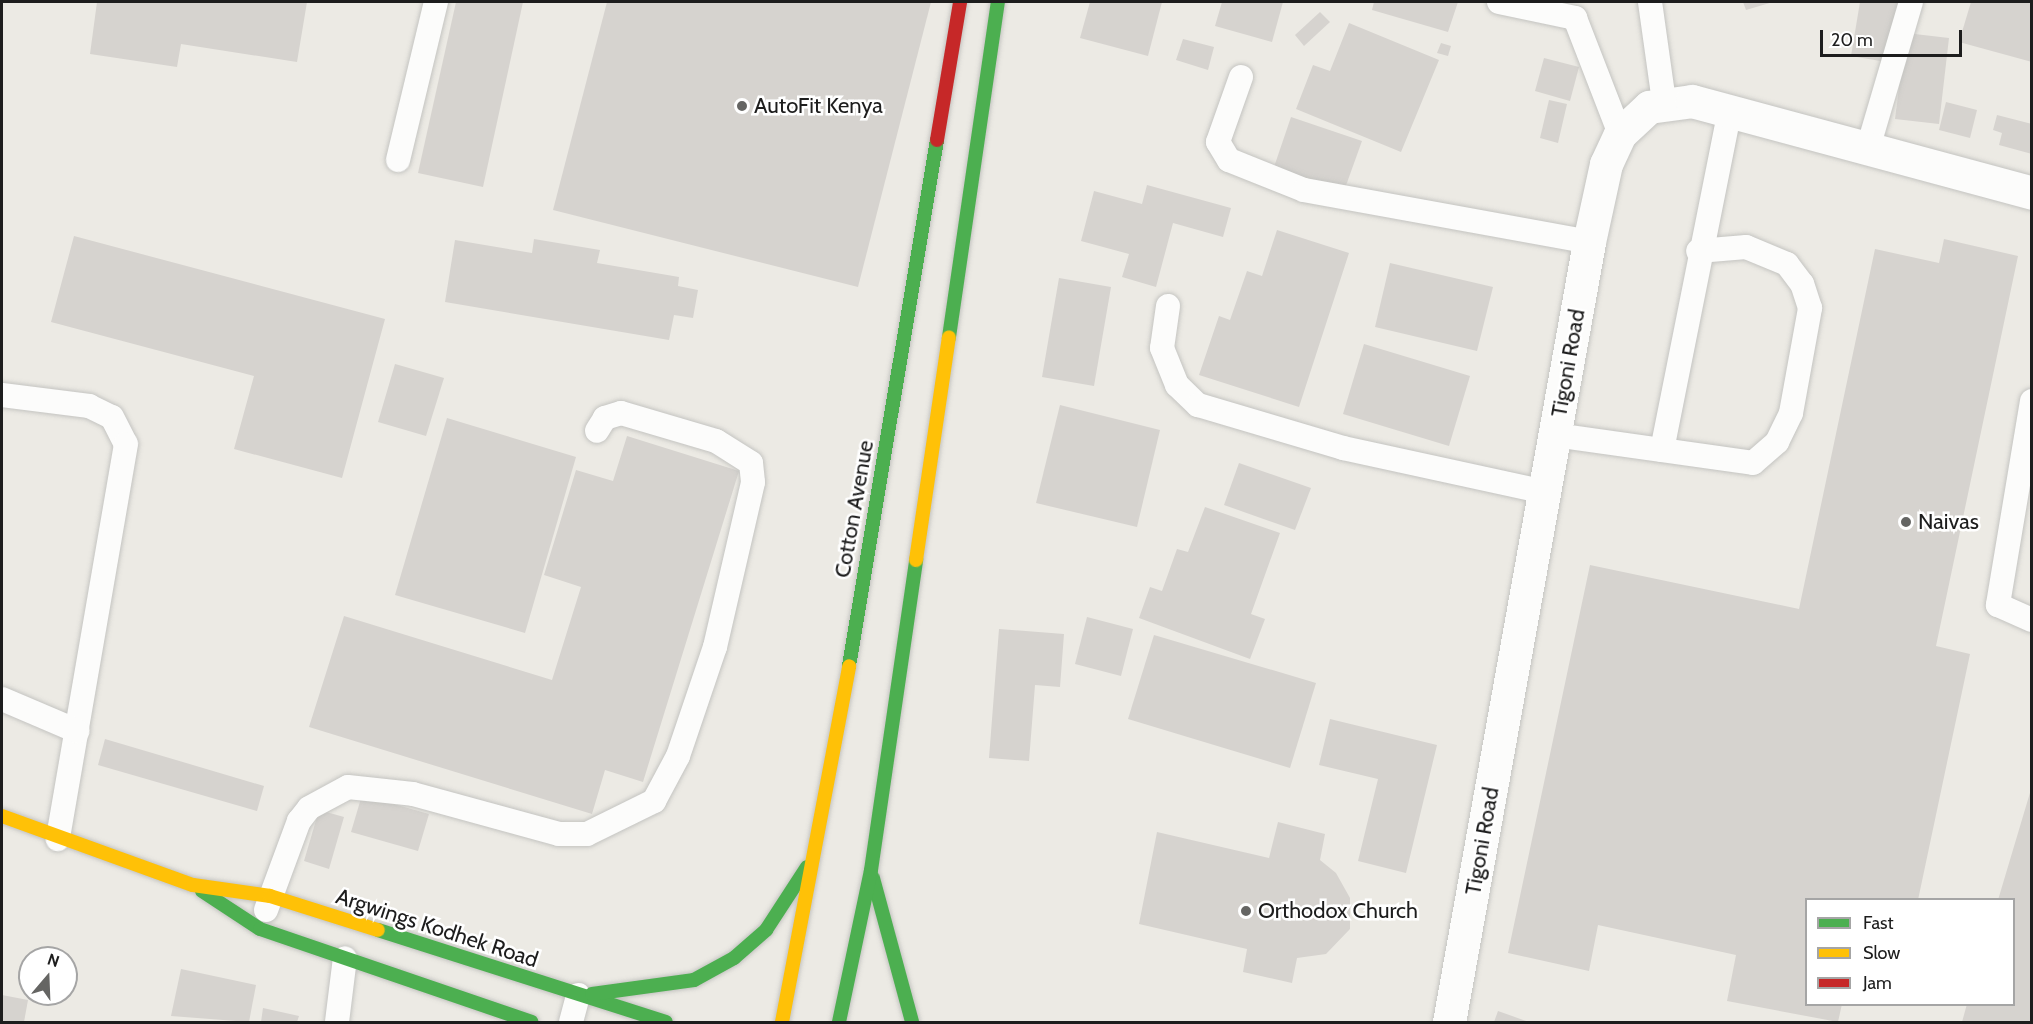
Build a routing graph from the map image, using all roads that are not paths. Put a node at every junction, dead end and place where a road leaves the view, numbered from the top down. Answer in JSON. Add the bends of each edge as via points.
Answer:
{"nodes":[{"id":1,"x":436,"y":2,"type":"edge"},
{"id":2,"x":960,"y":2,"type":"edge"},
{"id":3,"x":998,"y":2,"type":"edge"},
{"id":4,"x":1499,"y":2,"type":"edge"},
{"id":5,"x":1650,"y":2,"type":"edge"},
{"id":6,"x":1911,"y":2,"type":"edge"},
{"id":7,"x":1241,"y":77,"type":"dead end"},
{"id":8,"x":1664,"y":102,"type":"junction"},
{"id":9,"x":1730,"y":111,"type":"junction"},
{"id":10,"x":1620,"y":134,"type":"junction"},
{"id":11,"x":1868,"y":148,"type":"junction"},
{"id":12,"x":398,"y":160,"type":"dead end"},
{"id":13,"x":2031,"y":193,"type":"edge"},
{"id":14,"x":1589,"y":242,"type":"junction"},
{"id":15,"x":1698,"y":251,"type":"junction"},
{"id":16,"x":1168,"y":306,"type":"dead end"},
{"id":17,"x":2,"y":395,"type":"edge"},
{"id":18,"x":2031,"y":401,"type":"edge"},
{"id":19,"x":597,"y":431,"type":"dead end"},
{"id":20,"x":1556,"y":435,"type":"junction"},
{"id":21,"x":1662,"y":450,"type":"junction"},
{"id":22,"x":1545,"y":492,"type":"junction"},
{"id":23,"x":2031,"y":620,"type":"edge"},
{"id":24,"x":2,"y":699,"type":"edge"},
{"id":25,"x":77,"y":731,"type":"junction"},
{"id":26,"x":2,"y":816,"type":"edge"},
{"id":27,"x":58,"y":839,"type":"junction"},
{"id":28,"x":818,"y":849,"type":"junction"},
{"id":29,"x":871,"y":870,"type":"junction"},
{"id":30,"x":193,"y":885,"type":"junction"},
{"id":31,"x":270,"y":896,"type":"junction"},
{"id":32,"x":260,"y":929,"type":"junction"},
{"id":33,"x":345,"y":958,"type":"junction"},
{"id":34,"x":578,"y":995,"type":"junction"},
{"id":35,"x":337,"y":1023,"type":"edge"},
{"id":36,"x":532,"y":1023,"type":"edge"},
{"id":37,"x":571,"y":1023,"type":"edge"},
{"id":38,"x":666,"y":1023,"type":"edge"},
{"id":39,"x":782,"y":1023,"type":"edge"},
{"id":40,"x":839,"y":1023,"type":"edge"},
{"id":41,"x":912,"y":1023,"type":"edge"},
{"id":42,"x":1449,"y":1023,"type":"edge"}],
"edges":[{"from":1,"to":12,"type":"lane"},
{"from":2,"to":28,"type":"main road","name":"Cotton Avenue"},
{"from":3,"to":29,"type":"main road"},
{"from":4,"to":10,"type":"lane","via":[[1575,18]]},
{"from":5,"to":8,"type":"lane"},
{"from":6,"to":11,"type":"lane"},
{"from":7,"to":14,"type":"lane","via":[[1218,142],[1229,160],[1304,190]]},
{"from":8,"to":9,"type":"street","name":"Tigoni Road","via":[[1692,101]]},
{"from":8,"to":10,"type":"street","name":"Tigoni Road","via":[[1648,107]]},
{"from":9,"to":11,"type":"street","name":"Tigoni Road"},
{"from":9,"to":15,"type":"lane"},
{"from":10,"to":14,"type":"street","name":"Tigoni Road","via":[[1606,164]]},
{"from":11,"to":13,"type":"street","name":"Tigoni Road"},
{"from":14,"to":20,"type":"street","name":"Tigoni Road"},
{"from":15,"to":21,"type":"lane"},
{"from":15,"to":21,"type":"lane","via":[[1746,247],[1787,264],[1802,284],[1808,320],[1791,413],[1777,442],[1753,463]]},
{"from":16,"to":22,"type":"lane","via":[[1162,348],[1177,385],[1198,405],[1343,448]]},
{"from":17,"to":25,"type":"lane","via":[[88,406],[112,417],[126,444]]},
{"from":18,"to":23,"type":"lane","via":[[1998,605]]},
{"from":19,"to":31,"type":"lane","via":[[606,418],[621,413],[716,441],[751,464],[753,482],[715,647],[678,756],[654,801],[587,834],[560,834],[413,794],[348,787],[309,808],[299,821]]},
{"from":20,"to":21,"type":"lane"},
{"from":20,"to":22,"type":"street","name":"Tigoni Road"},
{"from":22,"to":42,"type":"street","name":"Tigoni Road"},
{"from":24,"to":25,"type":"lane"},
{"from":25,"to":27,"type":"lane"},
{"from":26,"to":27,"type":"main road","name":"Argwings Kodhek Road"},
{"from":27,"to":30,"type":"main road","name":"Argwings Kodhek Road"},
{"from":28,"to":34,"type":"main road","via":[[766,930],[734,958],[694,980]]},
{"from":28,"to":39,"type":"main road","name":"Cotton Avenue"},
{"from":29,"to":40,"type":"main road"},
{"from":29,"to":41,"type":"main road"},
{"from":30,"to":31,"type":"main road","name":"Argwings Kodhek Road"},
{"from":30,"to":32,"type":"main road","name":"Argwings Kodhek Road"},
{"from":31,"to":32,"type":"lane"},
{"from":31,"to":34,"type":"main road","name":"Argwings Kodhek Road"},
{"from":32,"to":33,"type":"main road","name":"Argwings Kodhek Road"},
{"from":33,"to":35,"type":"lane"},
{"from":33,"to":36,"type":"main road","name":"Argwings Kodhek Road"},
{"from":34,"to":37,"type":"lane"},
{"from":34,"to":38,"type":"main road","name":"Argwings Kodhek Road"}]}
